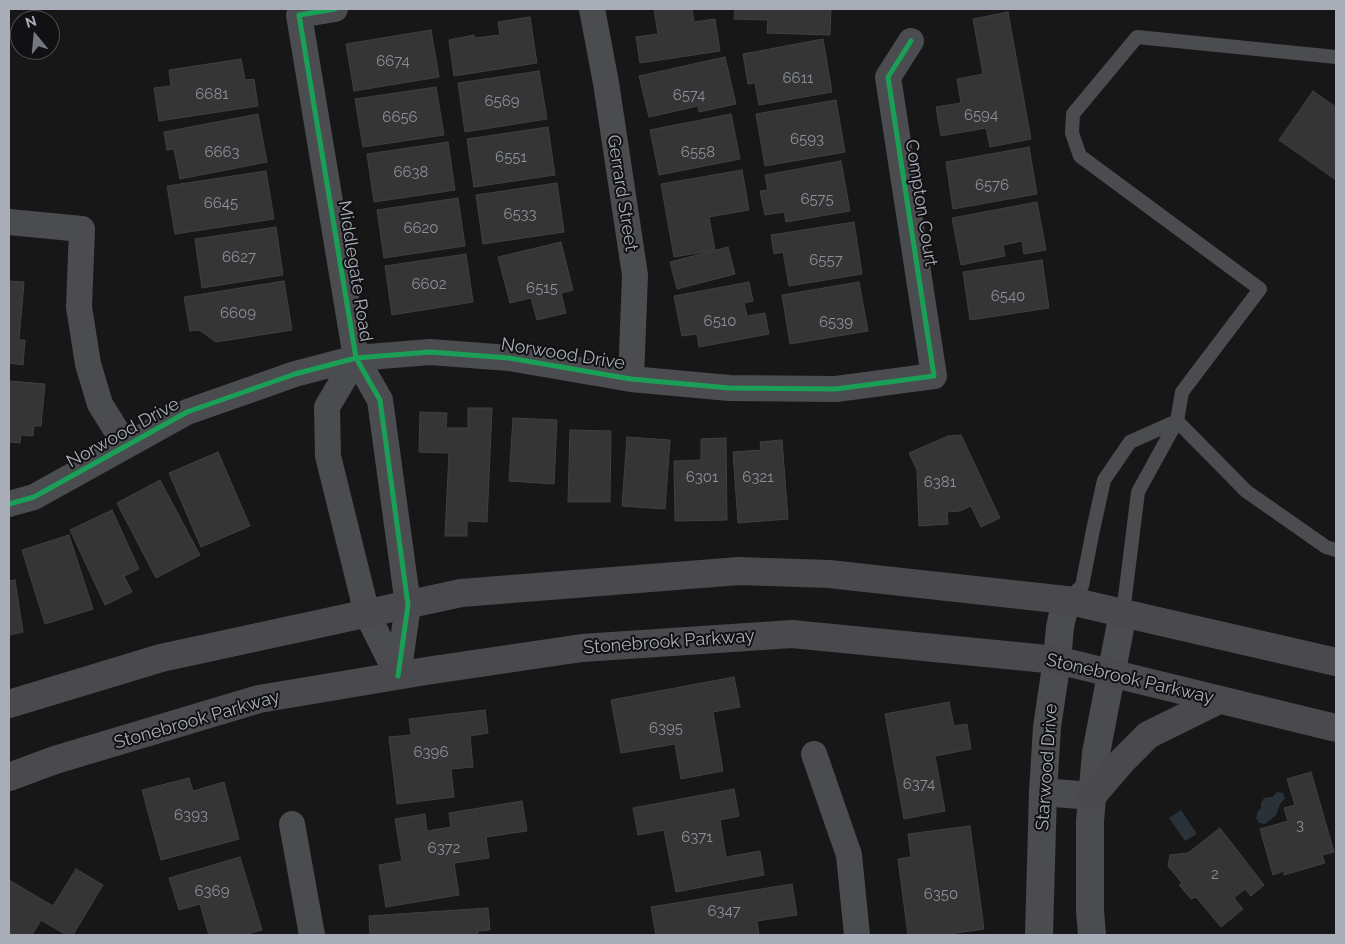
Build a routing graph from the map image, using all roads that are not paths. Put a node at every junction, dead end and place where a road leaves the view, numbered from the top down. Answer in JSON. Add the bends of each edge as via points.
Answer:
{"nodes":[{"id":1,"x":335,"y":9,"type":"edge"},
{"id":2,"x":592,"y":9,"type":"edge"},
{"id":3,"x":911,"y":41,"type":"dead end"},
{"id":4,"x":1336,"y":57,"type":"edge"},
{"id":5,"x":9,"y":222,"type":"edge"},
{"id":6,"x":356,"y":358,"type":"junction"},
{"id":7,"x":934,"y":376,"type":"joint"},
{"id":8,"x":631,"y":379,"type":"junction"},
{"id":9,"x":1177,"y":421,"type":"junction"},
{"id":10,"x":126,"y":446,"type":"junction"},
{"id":11,"x":9,"y":504,"type":"edge"},
{"id":12,"x":1336,"y":550,"type":"edge"},
{"id":13,"x":1066,"y":600,"type":"junction"},
{"id":14,"x":408,"y":605,"type":"junction"},
{"id":15,"x":1123,"y":613,"type":"junction"},
{"id":16,"x":367,"y":614,"type":"junction"},
{"id":17,"x":1057,"y":660,"type":"junction"},
{"id":18,"x":1336,"y":662,"type":"edge"},
{"id":19,"x":1111,"y":673,"type":"junction"},
{"id":20,"x":398,"y":676,"type":"junction"},
{"id":21,"x":1219,"y":700,"type":"junction"},
{"id":22,"x":9,"y":704,"type":"edge"},
{"id":23,"x":1336,"y":728,"type":"edge"},
{"id":24,"x":814,"y":754,"type":"dead end"},
{"id":25,"x":9,"y":778,"type":"edge"},
{"id":26,"x":1043,"y":792,"type":"junction"},
{"id":27,"x":1092,"y":796,"type":"junction"},
{"id":28,"x":292,"y":824,"type":"dead end"},
{"id":29,"x":312,"y":935,"type":"edge"},
{"id":30,"x":857,"y":935,"type":"edge"},
{"id":31,"x":1039,"y":935,"type":"edge"},
{"id":32,"x":1092,"y":935,"type":"edge"}],
"edges":[{"from":1,"to":6,"type":"street","name":"Middlegate Road","via":[[299,15]]},
{"from":2,"to":8,"type":"street","name":"Gerrard Street","via":[[635,275]]},
{"from":3,"to":7,"type":"street","name":"Compton Court","via":[[888,77]]},
{"from":4,"to":9,"type":"lane","via":[[1136,37],[1074,114],[1072,133],[1080,156],[1260,289],[1182,392]]},
{"from":5,"to":10,"type":"street","via":[[82,229],[79,307],[88,364],[100,404]]},
{"from":6,"to":8,"type":"street","name":"Norwood Drive","via":[[430,352],[489,356]]},
{"from":6,"to":10,"type":"street","name":"Norwood Drive","via":[[295,374],[187,412]]},
{"from":6,"to":14,"type":"street","name":"Middlegate Road","via":[[380,400]]},
{"from":6,"to":16,"type":"street","name":"Middlegate Road","via":[[327,407],[328,456]]},
{"from":7,"to":8,"type":"street","name":"Norwood Drive","via":[[836,388],[729,388]]},
{"from":9,"to":12,"type":"lane","via":[[1246,491],[1326,547]]},
{"from":9,"to":13,"type":"lane","via":[[1130,442],[1104,480],[1082,586]]},
{"from":9,"to":15,"type":"lane","via":[[1138,492]]},
{"from":10,"to":11,"type":"street","name":"Norwood Drive","via":[[34,497]]},
{"from":13,"to":14,"type":"main road","via":[[829,574],[739,571],[461,594]]},
{"from":13,"to":15,"type":"main road"},
{"from":13,"to":17,"type":"street","name":"Starwood Drive"},
{"from":14,"to":16,"type":"main road"},
{"from":14,"to":20,"type":"street","name":"Middlegate Road"},
{"from":15,"to":18,"type":"main road"},
{"from":15,"to":19,"type":"street"},
{"from":16,"to":20,"type":"street","name":"Middlegate Road"},
{"from":16,"to":22,"type":"main road","via":[[161,658]]},
{"from":17,"to":19,"type":"main road","name":"Stonebrook Parkway"},
{"from":17,"to":20,"type":"main road","name":"Stonebrook Parkway","via":[[792,634],[582,648]]},
{"from":17,"to":26,"type":"street","name":"Starwood Drive","via":[[1047,728]]},
{"from":19,"to":21,"type":"main road","name":"Stonebrook Parkway"},
{"from":19,"to":27,"type":"street","via":[[1096,753]]},
{"from":20,"to":25,"type":"main road","name":"Stonebrook Parkway","via":[[259,699],[55,760]]},
{"from":21,"to":23,"type":"main road","name":"Stonebrook Parkway"},
{"from":21,"to":27,"type":"main road","via":[[1148,735]]},
{"from":24,"to":30,"type":"street","via":[[849,854]]},
{"from":26,"to":27,"type":"street"},
{"from":26,"to":31,"type":"street","name":"Starwood Drive"},
{"from":27,"to":32,"type":"street"},
{"from":28,"to":29,"type":"street"}]}
